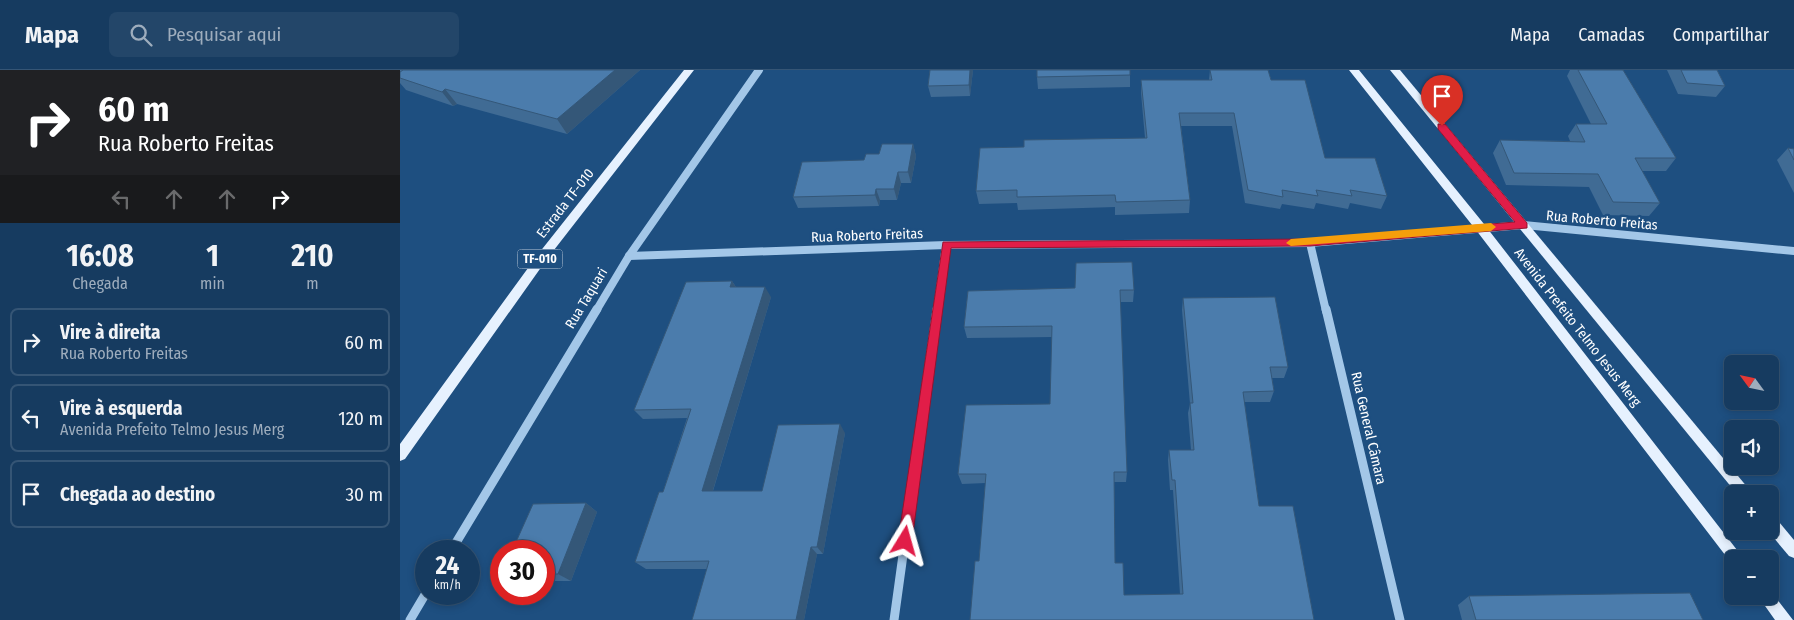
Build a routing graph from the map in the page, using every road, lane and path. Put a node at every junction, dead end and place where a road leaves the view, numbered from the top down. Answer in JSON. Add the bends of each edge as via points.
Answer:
{"nodes":[{"id":1,"x":689,"y":70,"type":"edge"},
{"id":2,"x":759,"y":70,"type":"edge"},
{"id":3,"x":1354,"y":70,"type":"edge"},
{"id":4,"x":1395,"y":70,"type":"edge"},
{"id":5,"x":1523,"y":225,"type":"junction"},
{"id":6,"x":1480,"y":228,"type":"junction"},
{"id":7,"x":1310,"y":242,"type":"junction"},
{"id":8,"x":946,"y":245,"type":"junction"},
{"id":9,"x":1794,"y":251,"type":"edge"},
{"id":10,"x":629,"y":256,"type":"junction"},
{"id":11,"x":400,"y":455,"type":"edge"},
{"id":12,"x":1739,"y":485,"type":"edge"},
{"id":13,"x":1779,"y":533,"type":"edge"},
{"id":14,"x":458,"y":540,"type":"edge"},
{"id":15,"x":1730,"y":550,"type":"edge"},
{"id":16,"x":1794,"y":551,"type":"edge"},
{"id":17,"x":419,"y":605,"type":"edge"},
{"id":18,"x":1773,"y":605,"type":"edge"},
{"id":19,"x":410,"y":620,"type":"edge"},
{"id":20,"x":894,"y":620,"type":"edge"},
{"id":21,"x":1400,"y":620,"type":"edge"},
{"id":22,"x":1784,"y":620,"type":"edge"}],
"edges":[{"from":1,"to":11,"type":"main road","name":"Estrada TF-010","number":"TF-010","via":[[543,256]]},
{"from":2,"to":10,"type":"street","name":"Rua Taquari"},
{"from":3,"to":6,"type":"main road","name":"Avenida Prefeito Telmo Jesus Merg"},
{"from":4,"to":5,"type":"main road","name":"Avenida Prefeito Telmo Jesus Merg"},
{"from":5,"to":6,"type":"street","name":"Rua Roberto Freitas"},
{"from":5,"to":9,"type":"street","name":"Rua Roberto Freitas"},
{"from":5,"to":12,"type":"main road","name":"Avenida Prefeito Telmo Jesus Merg"},
{"from":6,"to":7,"type":"street","name":"Rua Roberto Freitas"},
{"from":6,"to":15,"type":"main road","name":"Avenida Prefeito Telmo Jesus Merg"},
{"from":7,"to":8,"type":"street","name":"Rua Roberto Freitas"},
{"from":7,"to":21,"type":"street","name":"Rua General Câmara"},
{"from":8,"to":10,"type":"street","name":"Rua Roberto Freitas"},
{"from":8,"to":20,"type":"street"},
{"from":10,"to":14,"type":"street","name":"Rua Taquari"},
{"from":13,"to":16,"type":"main road"},
{"from":17,"to":19,"type":"street"},
{"from":18,"to":22,"type":"main road"}]}
